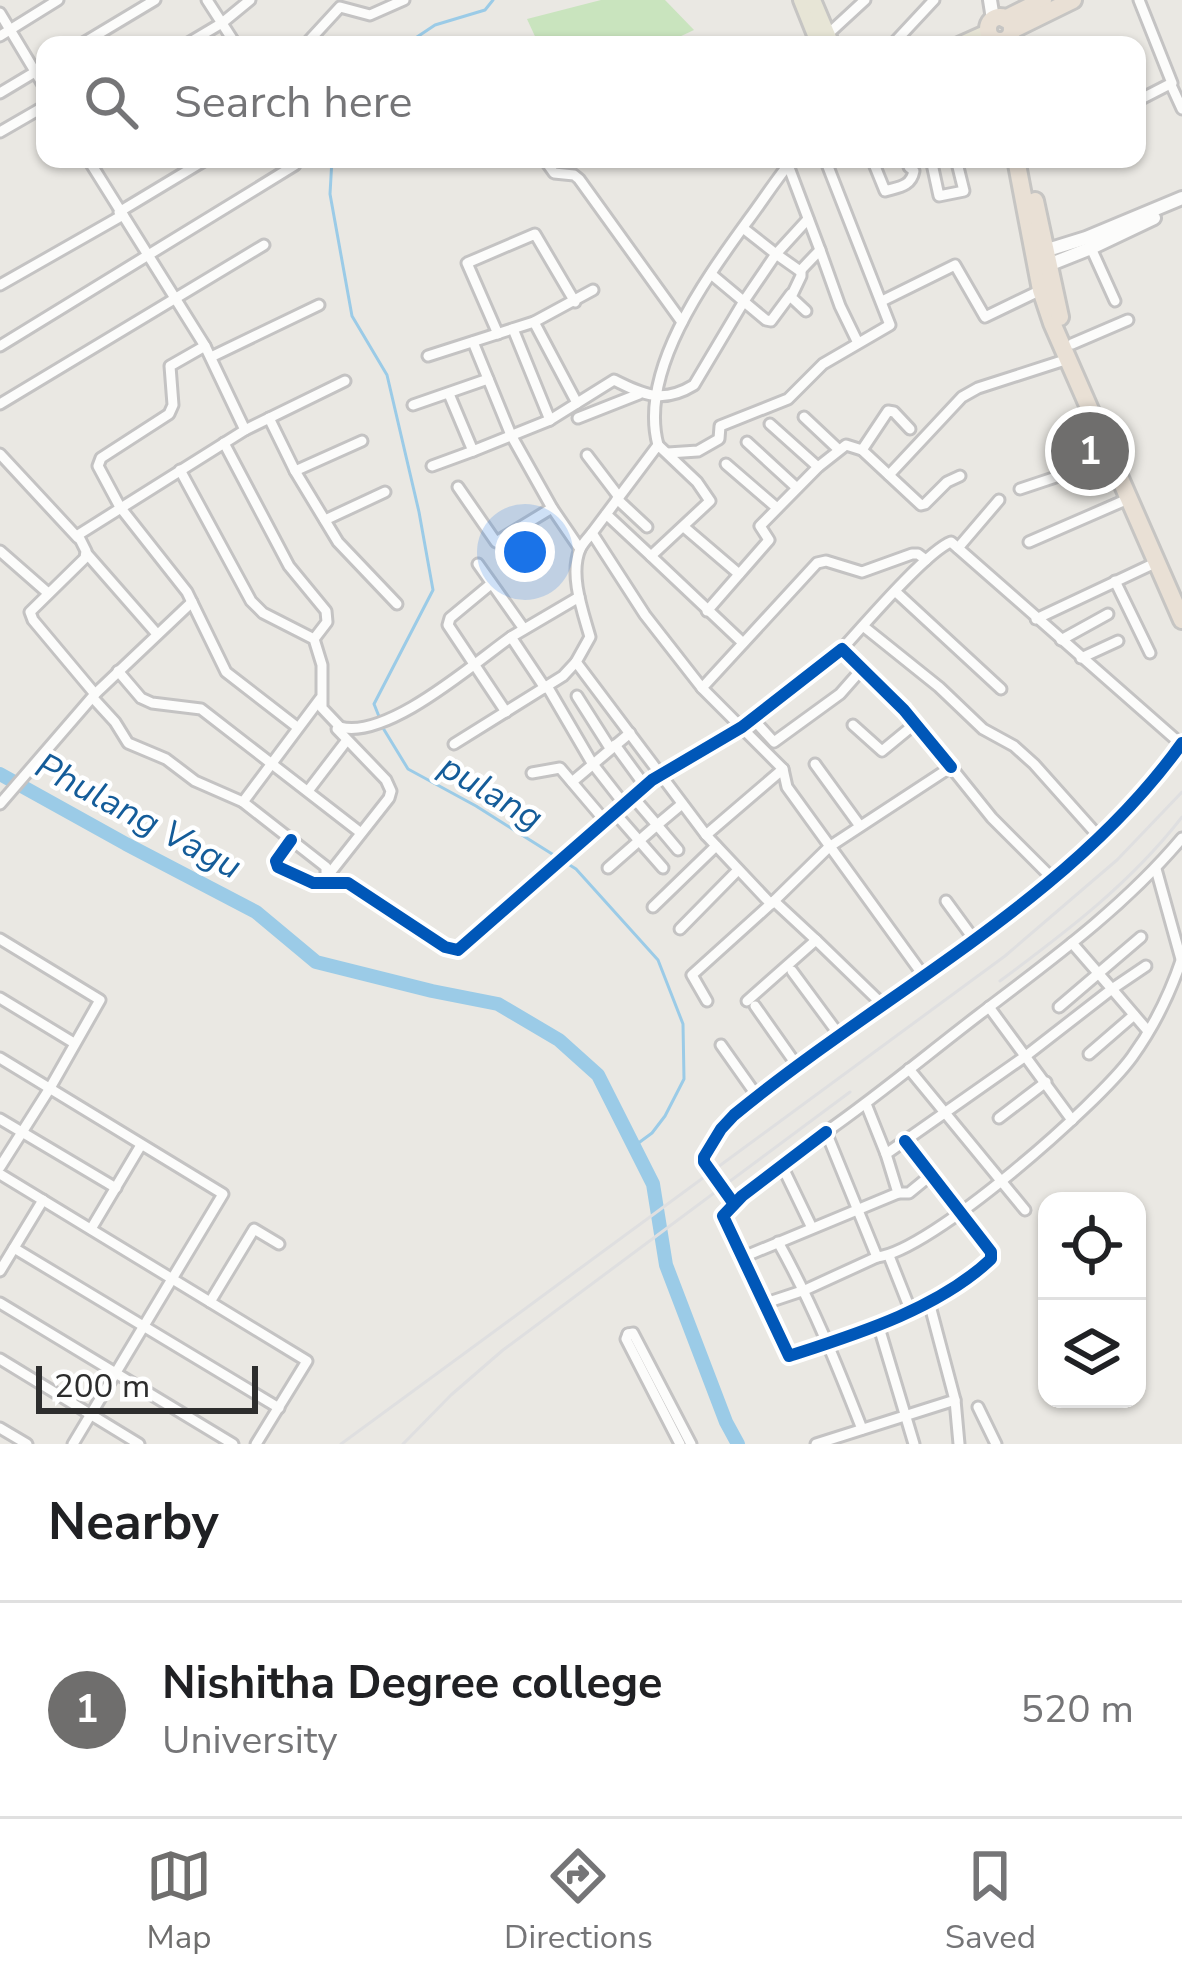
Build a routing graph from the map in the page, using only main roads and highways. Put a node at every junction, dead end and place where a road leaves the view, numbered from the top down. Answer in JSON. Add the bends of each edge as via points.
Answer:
{"nodes":[{"id":1,"x":801,"y":0,"type":"edge"},
{"id":2,"x":814,"y":0,"type":"edge"},
{"id":3,"x":990,"y":0,"type":"edge"},
{"id":4,"x":1043,"y":0,"type":"edge"},
{"id":5,"x":1073,"y":0,"type":"edge"},
{"id":6,"x":998,"y":31,"type":"edge"},
{"id":7,"x":822,"y":36,"type":"edge"},
{"id":8,"x":824,"y":36,"type":"edge"},
{"id":9,"x":1018,"y":168,"type":"edge"},
{"id":10,"x":1028,"y":168,"type":"edge"},
{"id":11,"x":1182,"y":202,"type":"edge"},
{"id":12,"x":1041,"y":259,"type":"junction"},
{"id":13,"x":1070,"y":352,"type":"junction"},
{"id":14,"x":1182,"y":598,"type":"edge"},
{"id":15,"x":1182,"y":620,"type":"edge"}],
"edges":[{"from":1,"to":7,"type":"main road"},
{"from":2,"to":8,"type":"main road"},
{"from":3,"to":6,"type":"main road"},
{"from":4,"to":6,"type":"highway"},
{"from":5,"to":6,"type":"highway"},
{"from":9,"to":12,"type":"highway"},
{"from":10,"to":12,"type":"highway"},
{"from":11,"to":12,"type":"main road"},
{"from":11,"to":12,"type":"main road","via":[[1091,248]]},
{"from":12,"to":13,"type":"highway"},
{"from":12,"to":13,"type":"highway","via":[[1041,290]]},
{"from":13,"to":14,"type":"highway"},
{"from":13,"to":15,"type":"highway"}]}
